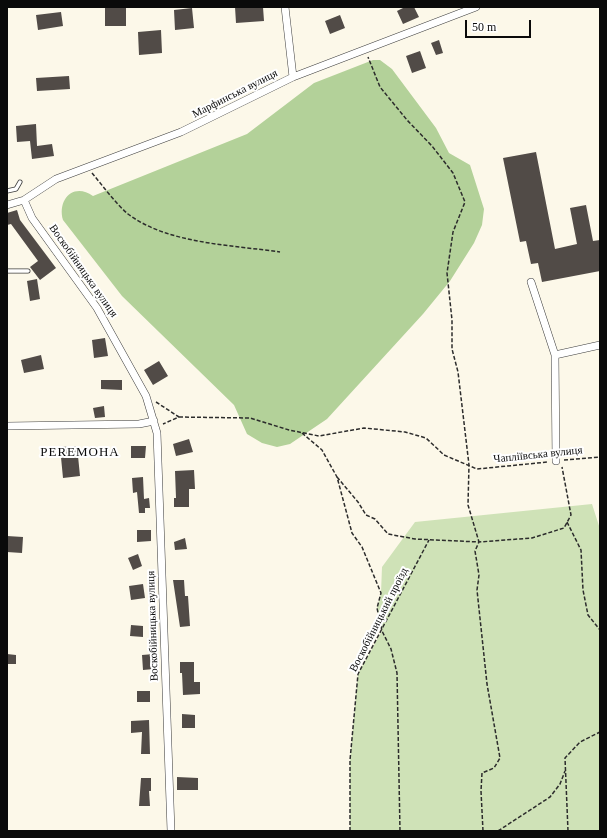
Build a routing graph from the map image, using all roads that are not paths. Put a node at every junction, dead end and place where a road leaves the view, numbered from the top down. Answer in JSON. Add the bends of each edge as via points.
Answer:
{"nodes":[{"id":1,"x":284,"y":7,"type":"edge"},
{"id":2,"x":476,"y":7,"type":"edge"},
{"id":3,"x":292,"y":77,"type":"junction"},
{"id":4,"x":20,"y":182,"type":"dead end"},
{"id":5,"x":7,"y":191,"type":"edge"},
{"id":6,"x":24,"y":200,"type":"junction"},
{"id":7,"x":7,"y":204,"type":"edge"},
{"id":8,"x":7,"y":270,"type":"edge"},
{"id":9,"x":28,"y":271,"type":"dead end"},
{"id":10,"x":530,"y":282,"type":"dead end"},
{"id":11,"x":600,"y":345,"type":"edge"},
{"id":12,"x":555,"y":355,"type":"junction"},
{"id":13,"x":155,"y":424,"type":"junction"},
{"id":14,"x":7,"y":426,"type":"edge"},
{"id":15,"x":558,"y":461,"type":"road end"},
{"id":16,"x":171,"y":831,"type":"edge"}],
"edges":[{"from":1,"to":3,"type":"street"},
{"from":2,"to":3,"type":"street","name":"Марфинська вулиця"},
{"from":3,"to":6,"type":"street","name":"Марфинська вулиця","via":[[181,132],[56,179]]},
{"from":4,"to":5,"type":"lane","via":[[16,189]]},
{"from":6,"to":7,"type":"street","name":"Марфинська вулиця"},
{"from":6,"to":13,"type":"street","name":"Воскобійницька вулиця","via":[[32,218],[97,308],[146,396]]},
{"from":8,"to":9,"type":"lane"},
{"from":10,"to":12,"type":"street"},
{"from":11,"to":12,"type":"street"},
{"from":12,"to":15,"type":"street"},
{"from":13,"to":14,"type":"street"},
{"from":13,"to":16,"type":"street","name":"Воскобійницька вулиця","via":[[159,460]]}]}
